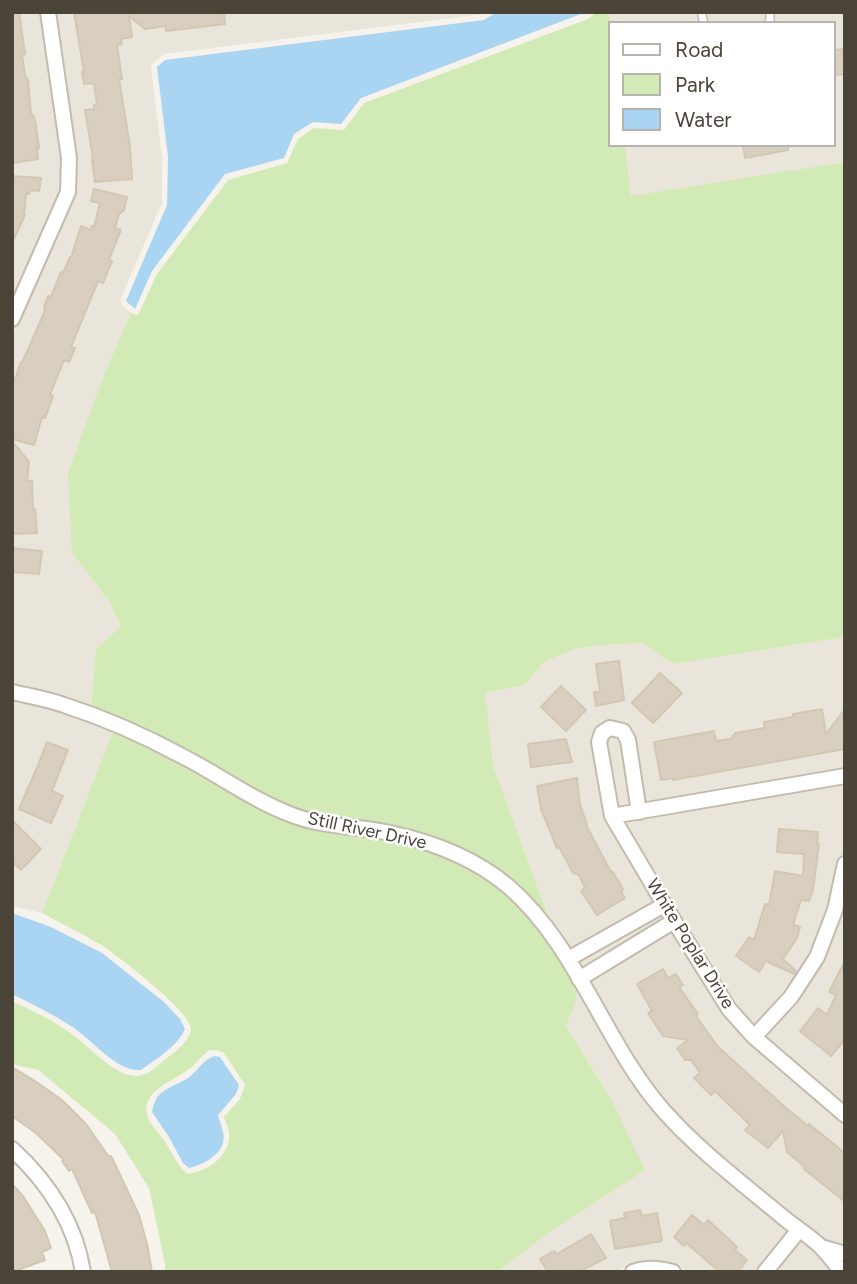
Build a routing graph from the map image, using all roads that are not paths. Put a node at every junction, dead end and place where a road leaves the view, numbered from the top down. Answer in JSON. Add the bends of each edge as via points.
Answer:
{"nodes":[{"id":1,"x":48,"y":12,"type":"edge"},
{"id":2,"x":12,"y":319,"type":"edge"},
{"id":3,"x":12,"y":692,"type":"edge"},
{"id":4,"x":845,"y":777,"type":"edge"},
{"id":5,"x":639,"y":811,"type":"junction"},
{"id":6,"x":612,"y":816,"type":"junction"},
{"id":7,"x":845,"y":863,"type":"edge"},
{"id":8,"x":664,"y":905,"type":"junction"},
{"id":9,"x":674,"y":921,"type":"junction"},
{"id":10,"x":610,"y":936,"type":"junction"},
{"id":11,"x":621,"y":953,"type":"junction"},
{"id":12,"x":568,"y":959,"type":"junction"},
{"id":13,"x":579,"y":979,"type":"junction"},
{"id":14,"x":754,"y":1037,"type":"junction"},
{"id":15,"x":845,"y":1115,"type":"edge"},
{"id":16,"x":12,"y":1149,"type":"edge"},
{"id":17,"x":799,"y":1230,"type":"junction"},
{"id":18,"x":821,"y":1247,"type":"junction"},
{"id":19,"x":845,"y":1254,"type":"edge"},
{"id":20,"x":83,"y":1272,"type":"edge"},
{"id":21,"x":632,"y":1272,"type":"edge"},
{"id":22,"x":673,"y":1272,"type":"edge"},
{"id":23,"x":765,"y":1272,"type":"edge"},
{"id":24,"x":842,"y":1272,"type":"edge"}],
"edges":[{"from":1,"to":2,"type":"street","via":[[69,158],[68,192]]},
{"from":3,"to":12,"type":"street","name":"Still River Drive","via":[[62,704],[128,729],[292,816],[390,833],[442,848],[480,866],[510,888]]},
{"from":4,"to":5,"type":"street"},
{"from":5,"to":6,"type":"street"},
{"from":5,"to":6,"type":"street","name":"White Poplar Drive","via":[[628,740],[623,731],[610,727],[599,743]]},
{"from":6,"to":8,"type":"street","name":"White Poplar Drive"},
{"from":7,"to":14,"type":"street","via":[[835,910],[817,957],[791,997]]},
{"from":8,"to":9,"type":"street","name":"White Poplar Drive"},
{"from":8,"to":10,"type":"street"},
{"from":9,"to":11,"type":"street"},
{"from":9,"to":14,"type":"street","name":"White Poplar Drive","via":[[730,1009]]},
{"from":10,"to":11,"type":"street"},
{"from":10,"to":12,"type":"street"},
{"from":11,"to":13,"type":"street"},
{"from":12,"to":13,"type":"street","name":"Still River Drive"},
{"from":13,"to":17,"type":"street","name":"Still River Drive","via":[[628,1063],[662,1108],[703,1150]]},
{"from":14,"to":15,"type":"street","name":"White Poplar Drive"},
{"from":16,"to":20,"type":"street","via":[[31,1166],[64,1214],[73,1230]]},
{"from":17,"to":18,"type":"street","name":"Still River Drive"},
{"from":17,"to":23,"type":"street"},
{"from":18,"to":19,"type":"street","name":"Still River Drive"},
{"from":18,"to":24,"type":"street","name":"Still River Drive"},
{"from":21,"to":22,"type":"street","via":[[659,1268]]}]}
